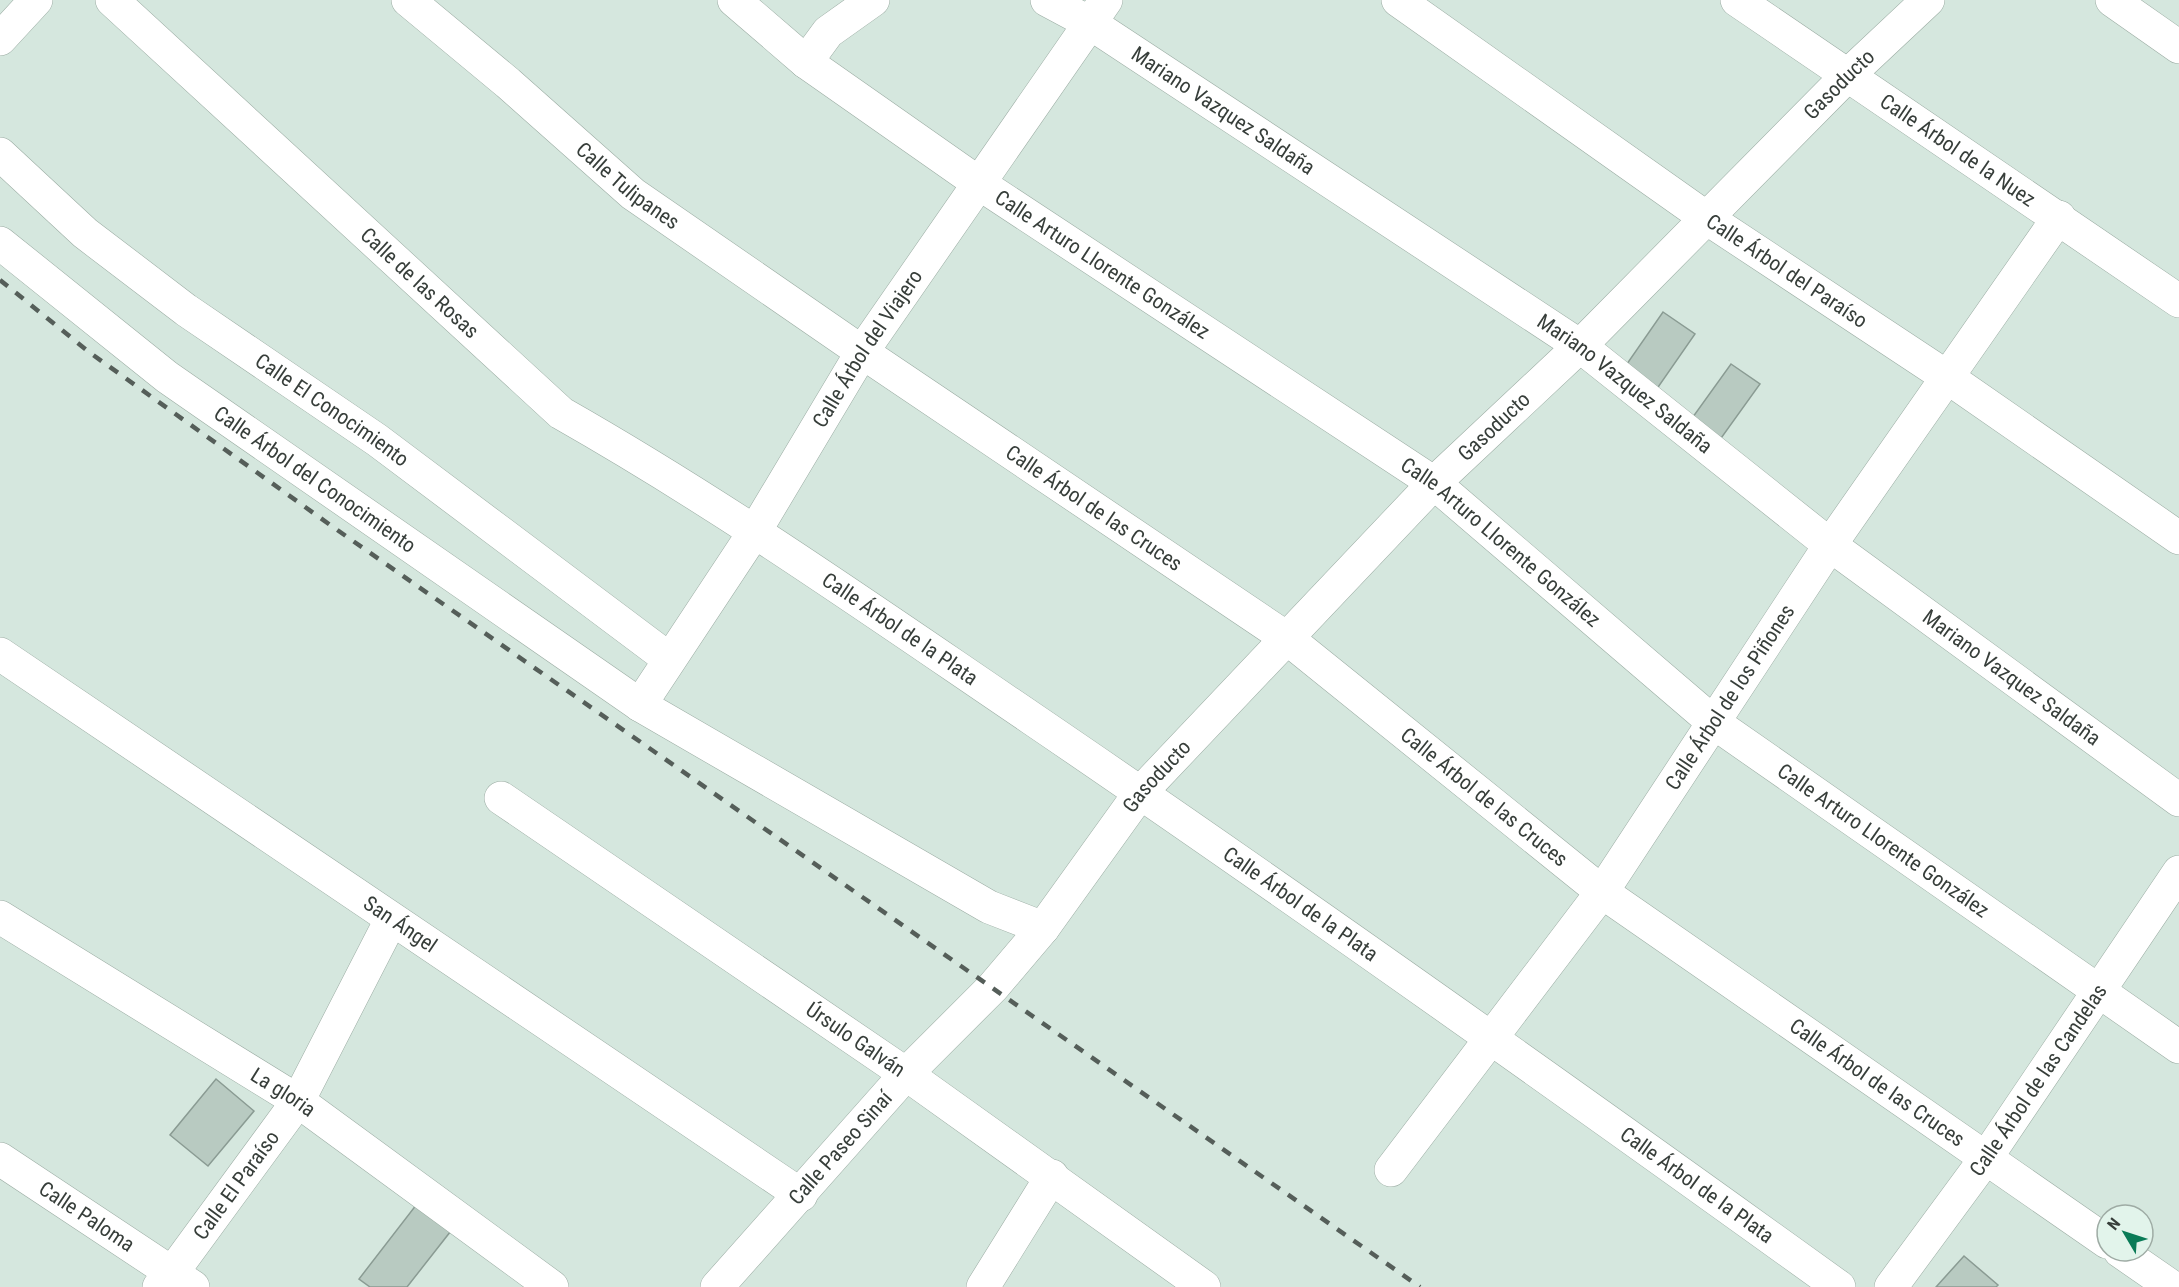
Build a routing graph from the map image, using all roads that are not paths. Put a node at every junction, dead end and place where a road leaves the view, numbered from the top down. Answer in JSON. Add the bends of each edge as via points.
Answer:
{"nodes":[{"id":1,"x":36,"y":0,"type":"edge"},
{"id":2,"x":112,"y":0,"type":"edge"},
{"id":3,"x":408,"y":0,"type":"edge"},
{"id":4,"x":734,"y":0,"type":"edge"},
{"id":5,"x":873,"y":0,"type":"edge"},
{"id":6,"x":1047,"y":0,"type":"edge"},
{"id":7,"x":1398,"y":0,"type":"edge"},
{"id":8,"x":1737,"y":0,"type":"edge"},
{"id":9,"x":1928,"y":0,"type":"edge"},
{"id":10,"x":2112,"y":0,"type":"edge"},
{"id":11,"x":1098,"y":12,"type":"edge"},
{"id":12,"x":0,"y":39,"type":"edge"},
{"id":13,"x":2179,"y":47,"type":"edge"},
{"id":14,"x":806,"y":62,"type":"junction"},
{"id":15,"x":1847,"y":76,"type":"junction"},
{"id":16,"x":0,"y":153,"type":"edge"},
{"id":17,"x":980,"y":184,"type":"junction"},
{"id":18,"x":1705,"y":217,"type":"junction"},
{"id":19,"x":2059,"y":217,"type":"junction"},
{"id":20,"x":0,"y":243,"type":"edge"},
{"id":21,"x":2179,"y":301,"type":"edge"},
{"id":22,"x":1580,"y":346,"type":"junction"},
{"id":23,"x":862,"y":352,"type":"junction"},
{"id":24,"x":1947,"y":377,"type":"junction"},
{"id":25,"x":1434,"y":483,"type":"junction"},
{"id":26,"x":755,"y":531,"type":"junction"},
{"id":27,"x":2179,"y":538,"type":"edge"},
{"id":28,"x":1830,"y":545,"type":"junction"},
{"id":29,"x":1288,"y":639,"type":"junction"},
{"id":30,"x":0,"y":654,"type":"edge"},
{"id":31,"x":669,"y":659,"type":"junction"},
{"id":32,"x":640,"y":705,"type":"junction"},
{"id":33,"x":1713,"y":722,"type":"junction"},
{"id":34,"x":1140,"y":792,"type":"junction"},
{"id":35,"x":501,"y":798,"type":"dead end"},
{"id":36,"x":2179,"y":800,"type":"edge"},
{"id":37,"x":2179,"y":872,"type":"edge"},
{"id":38,"x":1602,"y":892,"type":"junction"},
{"id":39,"x":0,"y":917,"type":"edge"},
{"id":40,"x":391,"y":920,"type":"junction"},
{"id":41,"x":1043,"y":928,"type":"junction"},
{"id":42,"x":993,"y":987,"type":"joint"},
{"id":43,"x":2097,"y":989,"type":"junction"},
{"id":44,"x":1492,"y":1037,"type":"junction"},
{"id":45,"x":2179,"y":1047,"type":"edge"},
{"id":46,"x":906,"y":1074,"type":"junction"},
{"id":47,"x":298,"y":1101,"type":"junction"},
{"id":48,"x":1986,"y":1158,"type":"junction"},
{"id":49,"x":0,"y":1159,"type":"edge"},
{"id":50,"x":1391,"y":1170,"type":"dead end"},
{"id":51,"x":1053,"y":1176,"type":"junction"},
{"id":52,"x":801,"y":1195,"type":"junction"},
{"id":53,"x":2095,"y":1234,"type":"edge"},
{"id":54,"x":2137,"y":1263,"type":"edge"},
{"id":55,"x":175,"y":1282,"type":"edge"},
{"id":56,"x":552,"y":1287,"type":"edge"},
{"id":57,"x":717,"y":1287,"type":"edge"},
{"id":58,"x":983,"y":1287,"type":"edge"},
{"id":59,"x":1204,"y":1287,"type":"edge"},
{"id":60,"x":1839,"y":1287,"type":"edge"},
{"id":61,"x":1892,"y":1287,"type":"edge"},
{"id":62,"x":2172,"y":1287,"type":"edge"}],
"edges":[{"from":1,"to":12,"type":"street"},
{"from":2,"to":26,"type":"street","name":"Calle de las Rosas","via":[[561,413]]},
{"from":3,"to":23,"type":"street","name":"Calle Tulipanes","via":[[633,194]]},
{"from":4,"to":14,"type":"street","name":"Calle Arturo Llorente González"},
{"from":5,"to":14,"type":"street","via":[[828,32]]},
{"from":6,"to":11,"type":"street","name":"Mariano Vazquez Saldaña"},
{"from":7,"to":18,"type":"street","name":"Calle Árbol del Paraíso"},
{"from":8,"to":15,"type":"street","name":"Calle Árbol de la Nuez"},
{"from":9,"to":15,"type":"street","name":"Gasoducto"},
{"from":10,"to":13,"type":"street"},
{"from":11,"to":17,"type":"street","name":"Calle Árbol del Viajero"},
{"from":11,"to":22,"type":"street","name":"Mariano Vazquez Saldaña"},
{"from":14,"to":17,"type":"street","name":"Calle Arturo Llorente González"},
{"from":15,"to":18,"type":"street","name":"Gasoducto"},
{"from":15,"to":19,"type":"street","name":"Calle Árbol de la Nuez"},
{"from":16,"to":31,"type":"street","name":"Calle El Conocimiento","via":[[85,233],[186,310],[377,440]]},
{"from":17,"to":23,"type":"street","name":"Calle Árbol del Viajero"},
{"from":17,"to":25,"type":"street","name":"Calle Arturo Llorente González"},
{"from":18,"to":22,"type":"street","name":"Gasoducto"},
{"from":18,"to":24,"type":"street","name":"Calle Árbol del Paraíso"},
{"from":19,"to":21,"type":"street","name":"Calle Árbol de la Nuez"},
{"from":19,"to":24,"type":"street","name":"Calle Árbol de los Piñones"},
{"from":20,"to":32,"type":"street","name":"Calle Árbol del Conocimiento","via":[[167,377]]},
{"from":22,"to":25,"type":"street","name":"Gasoducto"},
{"from":22,"to":28,"type":"street","name":"Mariano Vazquez Saldaña"},
{"from":23,"to":26,"type":"street","name":"Calle Árbol del Viajero"},
{"from":23,"to":29,"type":"street","name":"Calle Árbol de las Cruces"},
{"from":24,"to":27,"type":"street","name":"Calle Árbol del Paraíso"},
{"from":24,"to":28,"type":"street","name":"Calle Árbol de los Piñones"},
{"from":25,"to":29,"type":"street","name":"Gasoducto"},
{"from":25,"to":33,"type":"street","name":"Calle Arturo Llorente González"},
{"from":26,"to":31,"type":"street","name":"Calle Árbol del Viajero"},
{"from":26,"to":34,"type":"street","name":"Calle Árbol de la Plata"},
{"from":28,"to":33,"type":"street","name":"Calle Árbol de los Piñones"},
{"from":28,"to":36,"type":"street","name":"Mariano Vazquez Saldaña"},
{"from":29,"to":34,"type":"street","name":"Gasoducto"},
{"from":29,"to":38,"type":"street","name":"Calle Árbol de las Cruces"},
{"from":30,"to":40,"type":"street","name":"San Ángel"},
{"from":31,"to":32,"type":"street","name":"Calle Árbol del Viajero"},
{"from":32,"to":41,"type":"street","name":"Calle Árbol del Conocimiento","via":[[989,907]]},
{"from":33,"to":38,"type":"street","name":"Calle Árbol de los Piñones"},
{"from":33,"to":43,"type":"street","name":"Calle Arturo Llorente González"},
{"from":34,"to":41,"type":"street","name":"Gasoducto"},
{"from":34,"to":44,"type":"street","name":"Calle Árbol de la Plata"},
{"from":35,"to":46,"type":"street","name":"Úrsulo Galván"},
{"from":37,"to":43,"type":"street","name":"Calle Árbol de las Candelas"},
{"from":38,"to":44,"type":"street","name":"Calle Árbol de los Piñones"},
{"from":38,"to":48,"type":"street","name":"Calle Árbol de las Cruces"},
{"from":39,"to":47,"type":"street","name":"La gloria"},
{"from":40,"to":47,"type":"street","name":"Calle El Paraíso"},
{"from":40,"to":52,"type":"street","name":"San Ángel"},
{"from":41,"to":42,"type":"street","name":"Gasoducto"},
{"from":42,"to":46,"type":"street","name":"Calle Paseo Sinaí"},
{"from":43,"to":45,"type":"street","name":"Calle Arturo Llorente González"},
{"from":43,"to":48,"type":"street","name":"Calle Árbol de las Candelas"},
{"from":44,"to":50,"type":"street","name":"Calle Árbol de los Piñones"},
{"from":44,"to":60,"type":"street","name":"Calle Árbol de la Plata"},
{"from":46,"to":51,"type":"street","name":"Úrsulo Galván"},
{"from":46,"to":52,"type":"street","name":"Calle Paseo Sinaí"},
{"from":47,"to":55,"type":"street","name":"Calle El Paraíso"},
{"from":47,"to":56,"type":"street","name":"La gloria"},
{"from":48,"to":53,"type":"street","name":"Calle Árbol de las Cruces"},
{"from":48,"to":61,"type":"street","name":"Calle Árbol de las Candelas"},
{"from":49,"to":55,"type":"street","name":"Calle Paloma"},
{"from":51,"to":58,"type":"street"},
{"from":51,"to":59,"type":"street","name":"Úrsulo Galván"},
{"from":52,"to":57,"type":"street","name":"Calle Paseo Sinaí"},
{"from":54,"to":62,"type":"street"}]}
